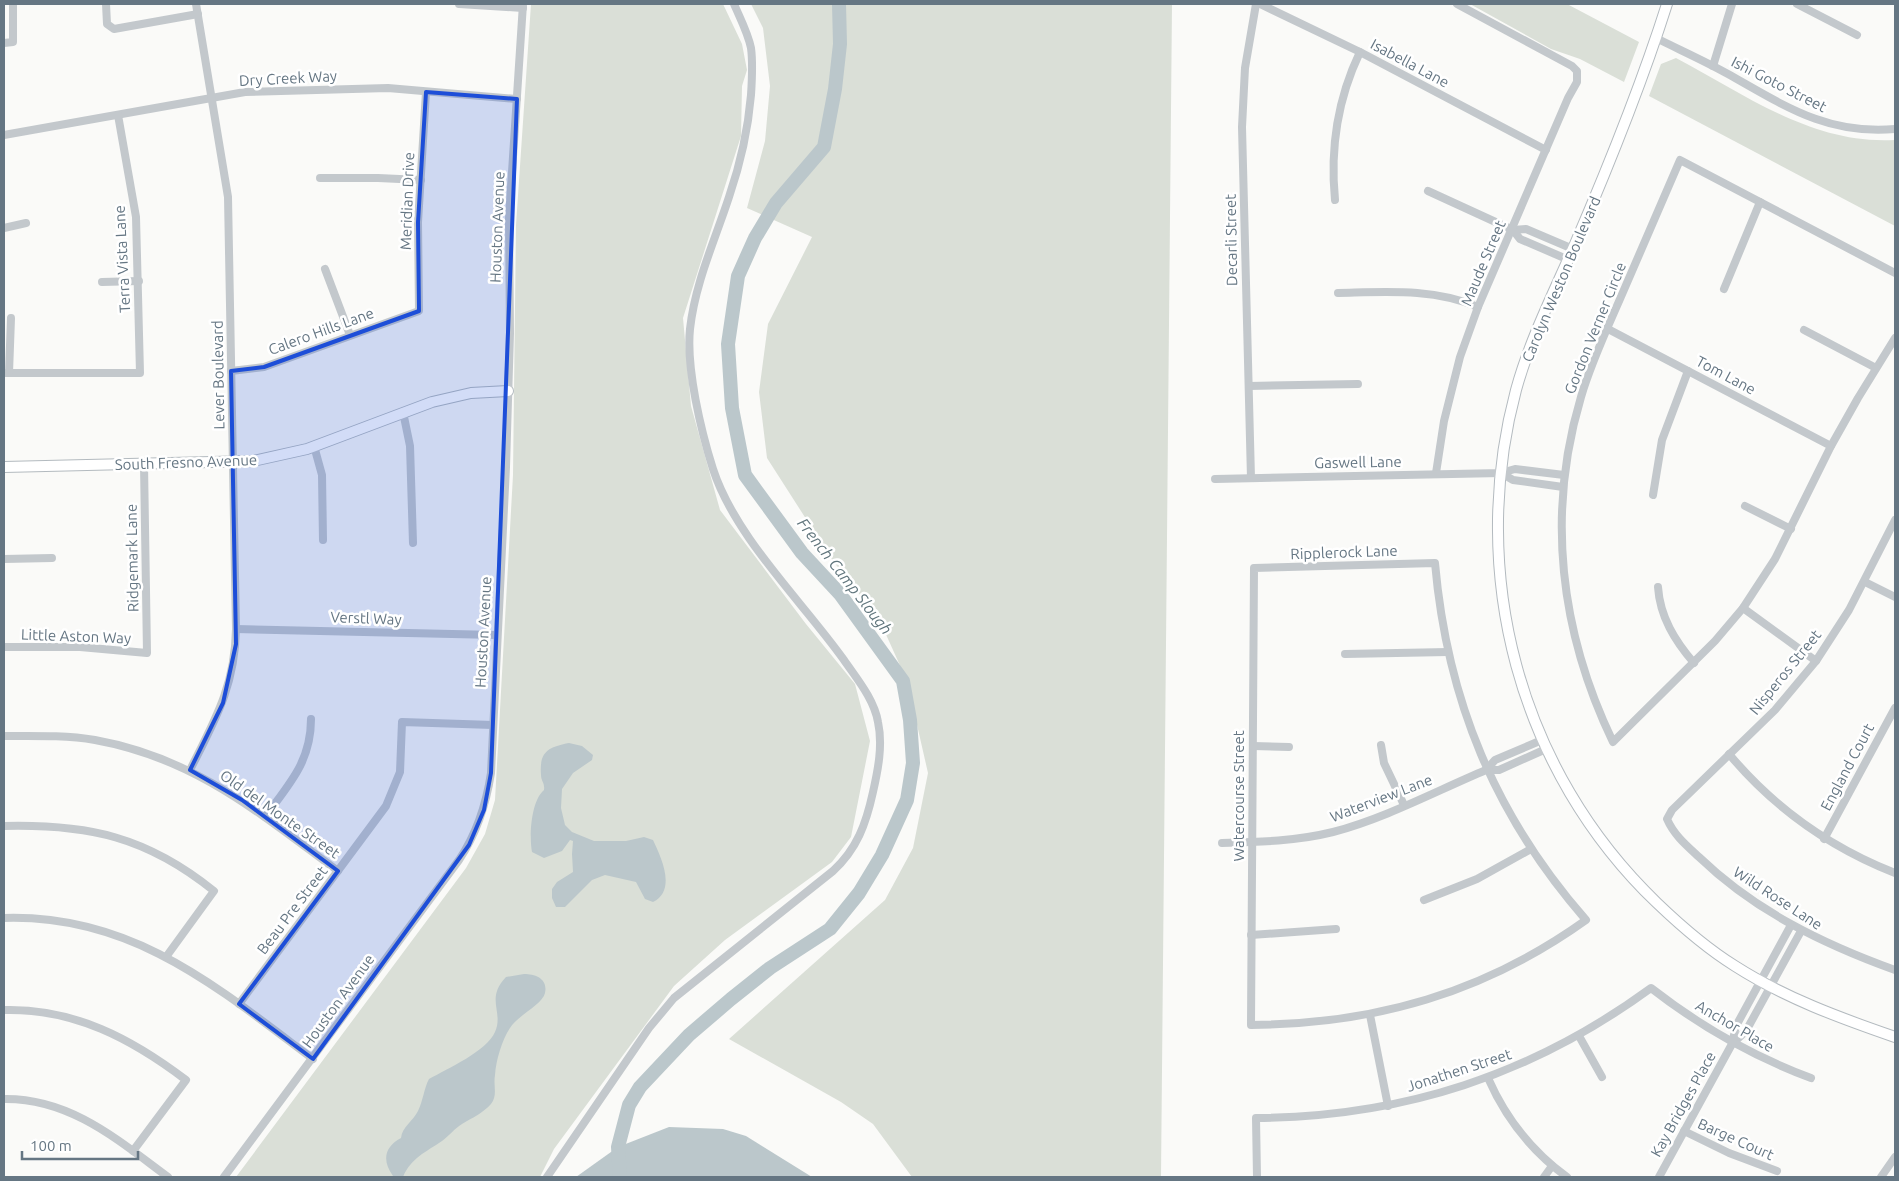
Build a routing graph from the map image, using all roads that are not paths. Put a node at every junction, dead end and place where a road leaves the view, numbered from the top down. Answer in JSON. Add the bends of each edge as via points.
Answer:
{"nodes":[{"id":1,"x":13,"y":4,"type":"edge"},
{"id":2,"x":106,"y":4,"type":"edge"},
{"id":3,"x":196,"y":4,"type":"edge"},
{"id":4,"x":458,"y":4,"type":"edge"},
{"id":5,"x":734,"y":4,"type":"edge"},
{"id":6,"x":1256,"y":4,"type":"edge"},
{"id":7,"x":1260,"y":4,"type":"edge"},
{"id":8,"x":1457,"y":4,"type":"edge"},
{"id":9,"x":1667,"y":4,"type":"edge"},
{"id":10,"x":1732,"y":4,"type":"edge"},
{"id":11,"x":1797,"y":4,"type":"edge"},
{"id":12,"x":523,"y":6,"type":"edge"},
{"id":13,"x":198,"y":14,"type":"junction"},
{"id":14,"x":1856,"y":35,"type":"dead end"},
{"id":15,"x":1656,"y":38,"type":"junction"},
{"id":16,"x":4,"y":44,"type":"edge"},
{"id":17,"x":1360,"y":52,"type":"junction"},
{"id":18,"x":1713,"y":66,"type":"junction"},
{"id":19,"x":426,"y":92,"type":"junction"},
{"id":20,"x":212,"y":98,"type":"junction"},
{"id":21,"x":517,"y":99,"type":"junction"},
{"id":22,"x":118,"y":115,"type":"junction"},
{"id":23,"x":1895,"y":129,"type":"edge"},
{"id":24,"x":4,"y":135,"type":"edge"},
{"id":25,"x":1546,"y":150,"type":"junction"},
{"id":26,"x":320,"y":178,"type":"dead end"},
{"id":27,"x":421,"y":180,"type":"junction"},
{"id":28,"x":1428,"y":191,"type":"dead end"},
{"id":29,"x":1335,"y":200,"type":"dead end"},
{"id":30,"x":1760,"y":202,"type":"junction"},
{"id":31,"x":26,"y":223,"type":"dead end"},
{"id":32,"x":4,"y":228,"type":"edge"},
{"id":33,"x":1513,"y":230,"type":"junction"},
{"id":34,"x":1573,"y":249,"type":"junction"},
{"id":35,"x":1568,"y":260,"type":"junction"},
{"id":36,"x":325,"y":269,"type":"dead end"},
{"id":37,"x":1895,"y":273,"type":"edge"},
{"id":38,"x":139,"y":281,"type":"junction"},
{"id":39,"x":102,"y":282,"type":"dead end"},
{"id":40,"x":1724,"y":289,"type":"dead end"},
{"id":41,"x":1338,"y":293,"type":"dead end"},
{"id":42,"x":1478,"y":307,"type":"junction"},
{"id":43,"x":419,"y":311,"type":"joint"},
{"id":44,"x":11,"y":318,"type":"dead end"},
{"id":45,"x":1608,"y":329,"type":"junction"},
{"id":46,"x":1804,"y":330,"type":"dead end"},
{"id":47,"x":350,"y":335,"type":"junction"},
{"id":48,"x":1895,"y":338,"type":"edge"},
{"id":49,"x":1876,"y":368,"type":"junction"},
{"id":50,"x":231,"y":371,"type":"junction"},
{"id":51,"x":1688,"y":371,"type":"junction"},
{"id":52,"x":6,"y":373,"type":"edge"},
{"id":53,"x":1358,"y":384,"type":"dead end"},
{"id":54,"x":1248,"y":386,"type":"junction"},
{"id":55,"x":508,"y":392,"type":"junction"},
{"id":56,"x":402,"y":412,"type":"junction"},
{"id":57,"x":314,"y":446,"type":"junction"},
{"id":58,"x":1831,"y":446,"type":"junction"},
{"id":59,"x":233,"y":462,"type":"junction"},
{"id":60,"x":144,"y":464,"type":"junction"},
{"id":61,"x":4,"y":467,"type":"edge"},
{"id":62,"x":1436,"y":473,"type":"junction"},
{"id":63,"x":1501,"y":473,"type":"junction"},
{"id":64,"x":1564,"y":475,"type":"junction"},
{"id":65,"x":1251,"y":478,"type":"junction"},
{"id":66,"x":1215,"y":479,"type":"dead end"},
{"id":67,"x":1563,"y":487,"type":"junction"},
{"id":68,"x":1653,"y":495,"type":"dead end"},
{"id":69,"x":1745,"y":506,"type":"dead end"},
{"id":70,"x":1895,"y":520,"type":"edge"},
{"id":71,"x":1791,"y":529,"type":"junction"},
{"id":72,"x":323,"y":540,"type":"dead end"},
{"id":73,"x":412,"y":543,"type":"dead end"},
{"id":74,"x":52,"y":558,"type":"dead end"},
{"id":75,"x":4,"y":559,"type":"edge"},
{"id":76,"x":1254,"y":568,"type":"joint"},
{"id":77,"x":1865,"y":582,"type":"junction"},
{"id":78,"x":1658,"y":587,"type":"dead end"},
{"id":79,"x":1895,"y":597,"type":"edge"},
{"id":80,"x":1743,"y":608,"type":"junction"},
{"id":81,"x":236,"y":629,"type":"junction"},
{"id":82,"x":496,"y":636,"type":"junction"},
{"id":83,"x":4,"y":647,"type":"edge"},
{"id":84,"x":1448,"y":652,"type":"junction"},
{"id":85,"x":147,"y":653,"type":"joint"},
{"id":86,"x":1345,"y":654,"type":"dead end"},
{"id":87,"x":1816,"y":661,"type":"junction"},
{"id":88,"x":1694,"y":663,"type":"junction"},
{"id":89,"x":1895,"y":708,"type":"edge"},
{"id":90,"x":311,"y":719,"type":"dead end"},
{"id":91,"x":493,"y":725,"type":"junction"},
{"id":92,"x":4,"y":736,"type":"edge"},
{"id":93,"x":1544,"y":744,"type":"junction"},
{"id":94,"x":1382,"y":745,"type":"dead end"},
{"id":95,"x":1253,"y":746,"type":"junction"},
{"id":96,"x":1289,"y":747,"type":"dead end"},
{"id":97,"x":1729,"y":754,"type":"junction"},
{"id":98,"x":190,"y":770,"type":"junction"},
{"id":99,"x":1486,"y":770,"type":"junction"},
{"id":100,"x":1404,"y":806,"type":"junction"},
{"id":101,"x":265,"y":817,"type":"junction"},
{"id":102,"x":1667,"y":820,"type":"joint"},
{"id":103,"x":4,"y":826,"type":"edge"},
{"id":104,"x":1824,"y":839,"type":"junction"},
{"id":105,"x":1252,"y":842,"type":"junction"},
{"id":106,"x":1222,"y":843,"type":"dead end"},
{"id":107,"x":1531,"y":849,"type":"junction"},
{"id":108,"x":338,"y":871,"type":"junction"},
{"id":109,"x":1895,"y":873,"type":"edge"},
{"id":110,"x":1424,"y":900,"type":"dead end"},
{"id":111,"x":4,"y":918,"type":"edge"},
{"id":112,"x":1791,"y":925,"type":"junction"},
{"id":113,"x":1336,"y":929,"type":"dead end"},
{"id":114,"x":1801,"y":931,"type":"junction"},
{"id":115,"x":1251,"y":935,"type":"junction"},
{"id":116,"x":166,"y":956,"type":"junction"},
{"id":117,"x":1895,"y":970,"type":"edge"},
{"id":118,"x":1760,"y":981,"type":"junction"},
{"id":119,"x":1771,"y":986,"type":"junction"},
{"id":120,"x":1651,"y":988,"type":"joint"},
{"id":121,"x":240,"y":1004,"type":"junction"},
{"id":122,"x":4,"y":1010,"type":"edge"},
{"id":123,"x":1370,"y":1015,"type":"junction"},
{"id":124,"x":1579,"y":1036,"type":"junction"},
{"id":125,"x":1895,"y":1037,"type":"edge"},
{"id":126,"x":1732,"y":1044,"type":"junction"},
{"id":127,"x":313,"y":1059,"type":"junction"},
{"id":128,"x":1602,"y":1077,"type":"dead end"},
{"id":129,"x":1488,"y":1078,"type":"junction"},
{"id":130,"x":1811,"y":1078,"type":"dead end"},
{"id":131,"x":4,"y":1099,"type":"edge"},
{"id":132,"x":1388,"y":1106,"type":"junction"},
{"id":133,"x":1684,"y":1131,"type":"junction"},
{"id":134,"x":133,"y":1151,"type":"junction"},
{"id":135,"x":1895,"y":1157,"type":"edge"},
{"id":136,"x":1552,"y":1166,"type":"junction"},
{"id":137,"x":1776,"y":1171,"type":"dead end"},
{"id":138,"x":168,"y":1177,"type":"edge"},
{"id":139,"x":224,"y":1177,"type":"edge"},
{"id":140,"x":547,"y":1177,"type":"edge"},
{"id":141,"x":1256,"y":1177,"type":"edge"},
{"id":142,"x":1544,"y":1177,"type":"edge"},
{"id":143,"x":1567,"y":1177,"type":"edge"},
{"id":144,"x":1658,"y":1177,"type":"edge"},
{"id":145,"x":1881,"y":1177,"type":"edge"}],
"edges":[{"from":1,"to":16,"type":"street","via":[[14,42]]},
{"from":2,"to":13,"type":"street","via":[[106,24],[114,29]]},
{"from":3,"to":13,"type":"street","name":"Lever Boulevard"},
{"from":4,"to":12,"type":"street"},
{"from":5,"to":140,"type":"street","via":[[751,49],[749,116],[737,172],[700,282],[692,318],[690,347],[695,392],[712,467],[726,500],[751,540],[837,650],[873,705],[880,743],[874,788],[864,828],[846,857],[833,871],[674,998],[649,1028]]},
{"from":6,"to":54,"type":"street","name":"Decarli Street","via":[[1245,68],[1242,127]]},
{"from":7,"to":17,"type":"street","name":"Isabella Lane"},
{"from":8,"to":25,"type":"street","name":"Maude Street","via":[[1578,71],[1577,82]]},
{"from":9,"to":15,"type":"street","name":"Carolyn Weston Boulevard"},
{"from":10,"to":18,"type":"street"},
{"from":11,"to":14,"type":"street"},
{"from":12,"to":21,"type":"street","name":"Houston Avenue"},
{"from":13,"to":20,"type":"street","name":"Lever Boulevard"},
{"from":15,"to":18,"type":"street","name":"Ishi Goto Street"},
{"from":15,"to":34,"type":"street","name":"Carolyn Weston Boulevard","via":[[1620,140]]},
{"from":17,"to":25,"type":"street","name":"Isabella Lane"},
{"from":17,"to":29,"type":"street","via":[[1346,85],[1336,128]]},
{"from":18,"to":23,"type":"street","name":"Ishi Goto Street","via":[[1792,110],[1824,123],[1851,128]]},
{"from":19,"to":20,"type":"street","name":"Dry Creek Way","via":[[388,88],[270,90]]},
{"from":19,"to":21,"type":"street","name":"Dry Creek Way"},
{"from":19,"to":27,"type":"street","name":"Meridian Drive"},
{"from":20,"to":22,"type":"street","name":"Dry Creek Way"},
{"from":20,"to":50,"type":"street","name":"Lever Boulevard","via":[[228,197]]},
{"from":21,"to":55,"type":"street","name":"Houston Avenue","via":[[509,218]]},
{"from":22,"to":24,"type":"street","name":"Dry Creek Way"},
{"from":22,"to":38,"type":"street","name":"Terra Vista Lane","via":[[136,216]]},
{"from":25,"to":33,"type":"street","name":"Maude Street"},
{"from":26,"to":27,"type":"street"},
{"from":27,"to":43,"type":"street","name":"Meridian Drive"},
{"from":28,"to":33,"type":"street"},
{"from":30,"to":37,"type":"street","name":"Gordon Verner Circle"},
{"from":30,"to":40,"type":"street"},
{"from":30,"to":45,"type":"street","name":"Gordon Verner Circle","via":[[1680,160]]},
{"from":31,"to":32,"type":"street"},
{"from":33,"to":34,"type":"street","via":[[1526,229]]},
{"from":33,"to":35,"type":"street","via":[[1520,239]]},
{"from":33,"to":42,"type":"street","name":"Maude Street"},
{"from":34,"to":35,"type":"street","name":"Carolyn Weston Boulevard"},
{"from":35,"to":63,"type":"street","name":"Carolyn Weston Boulevard","via":[[1536,331],[1516,390]]},
{"from":36,"to":47,"type":"street"},
{"from":38,"to":39,"type":"street"},
{"from":38,"to":52,"type":"street","name":"Terra Vista Lane","via":[[140,373]]},
{"from":41,"to":42,"type":"street","via":[[1431,293]]},
{"from":42,"to":62,"type":"street","name":"Maude Street","via":[[1451,390]]},
{"from":43,"to":47,"type":"street","name":"Calero Hills Lane"},
{"from":44,"to":52,"type":"street"},
{"from":45,"to":51,"type":"street","name":"Tom Lane"},
{"from":45,"to":64,"type":"street","name":"Gordon Verner Circle","via":[[1581,397]]},
{"from":46,"to":49,"type":"street"},
{"from":47,"to":50,"type":"street","name":"Calero Hills Lane","via":[[264,367]]},
{"from":48,"to":49,"type":"street","name":"Gordon Verner Circle"},
{"from":49,"to":58,"type":"street","name":"Gordon Verner Circle"},
{"from":50,"to":59,"type":"street","name":"Lever Boulevard"},
{"from":51,"to":58,"type":"street","name":"Tom Lane"},
{"from":51,"to":68,"type":"street","via":[[1662,440]]},
{"from":53,"to":54,"type":"street"},
{"from":54,"to":65,"type":"street","name":"Decarli Street"},
{"from":55,"to":56,"type":"street","name":"South Fresno Avenue","via":[[451,397]]},
{"from":55,"to":82,"type":"street","name":"Houston Avenue"},
{"from":56,"to":57,"type":"street","name":"South Fresno Avenue"},
{"from":56,"to":73,"type":"street","via":[[410,446]]},
{"from":57,"to":59,"type":"street","name":"South Fresno Avenue","via":[[271,458]]},
{"from":57,"to":72,"type":"street","via":[[322,475]]},
{"from":58,"to":71,"type":"street","name":"Gordon Verner Circle"},
{"from":59,"to":60,"type":"street","name":"South Fresno Avenue"},
{"from":59,"to":81,"type":"street","name":"Lever Boulevard"},
{"from":60,"to":61,"type":"street","name":"South Fresno Avenue"},
{"from":60,"to":85,"type":"street","name":"Ridgemark Lane"},
{"from":62,"to":63,"type":"street","name":"Gaswell Lane"},
{"from":62,"to":65,"type":"street","name":"Gaswell Lane"},
{"from":63,"to":64,"type":"street","name":"Gaswell Lane","via":[[1515,469]]},
{"from":63,"to":67,"type":"street","name":"Gaswell Lane","via":[[1513,480]]},
{"from":63,"to":93,"type":"street","name":"Carolyn Weston Boulevard","via":[[1497,526],[1503,607],[1516,669]]},
{"from":64,"to":67,"type":"street","name":"Gordon Verner Circle"},
{"from":65,"to":66,"type":"street","name":"Gaswell Lane"},
{"from":67,"to":88,"type":"street","name":"Gordon Verner Circle","via":[[1562,561],[1569,615],[1582,667],[1613,742]]},
{"from":69,"to":71,"type":"street"},
{"from":70,"to":77,"type":"street","name":"Nisperos Street"},
{"from":71,"to":80,"type":"street","name":"Gordon Verner Circle"},
{"from":74,"to":75,"type":"street"},
{"from":76,"to":84,"type":"street","name":"Ripplerock Lane","via":[[1436,563]]},
{"from":76,"to":95,"type":"street","name":"Watercourse Street"},
{"from":77,"to":79,"type":"street"},
{"from":77,"to":87,"type":"street","name":"Nisperos Street"},
{"from":78,"to":88,"type":"street","via":[[1665,620]]},
{"from":80,"to":87,"type":"street"},
{"from":80,"to":88,"type":"street","name":"Gordon Verner Circle"},
{"from":81,"to":82,"type":"street","name":"Verstl Way"},
{"from":81,"to":98,"type":"street","name":"Lever Boulevard","via":[[234,663],[226,696]]},
{"from":82,"to":91,"type":"street","name":"Houston Avenue"},
{"from":83,"to":85,"type":"street","name":"Little Aston Way","via":[[80,646]]},
{"from":84,"to":86,"type":"street"},
{"from":84,"to":99,"type":"street","via":[[1465,715]]},
{"from":87,"to":97,"type":"street","name":"Nisperos Street","via":[[1775,710]]},
{"from":89,"to":104,"type":"street","name":"England Court"},
{"from":90,"to":101,"type":"street","via":[[309,744],[300,768]]},
{"from":91,"to":108,"type":"street","name":"Beau Pre Street","via":[[402,722],[400,772],[392,796]]},
{"from":91,"to":127,"type":"street","name":"Houston Avenue","via":[[488,793],[469,845]]},
{"from":92,"to":98,"type":"street","name":"Old del Monte Street","via":[[94,740],[140,750]]},
{"from":93,"to":99,"type":"street","name":"Waterview Lane","via":[[1495,760]]},
{"from":93,"to":118,"type":"street","name":"Carolyn Weston Boulevard","via":[[1582,815],[1626,871],[1691,934]]},
{"from":94,"to":100,"type":"street","via":[[1384,763]]},
{"from":95,"to":96,"type":"street"},
{"from":95,"to":105,"type":"street","name":"Watercourse Street"},
{"from":97,"to":102,"type":"street","name":"Nisperos Street","via":[[1672,810]]},
{"from":97,"to":104,"type":"street","via":[[1780,807]]},
{"from":98,"to":101,"type":"street","name":"Old del Monte Street","via":[[221,786]]},
{"from":99,"to":100,"type":"street","name":"Waterview Lane"},
{"from":99,"to":107,"type":"street"},
{"from":100,"to":105,"type":"street","name":"Waterview Lane","via":[[1332,832]]},
{"from":101,"to":108,"type":"street","name":"Old del Monte Street"},
{"from":102,"to":112,"type":"street","name":"Wild Rose Lane","via":[[1672,832],[1728,883]]},
{"from":103,"to":116,"type":"street","via":[[71,827],[115,836],[159,854],[214,891]]},
{"from":104,"to":109,"type":"street"},
{"from":105,"to":106,"type":"street","name":"Waterview Lane"},
{"from":105,"to":115,"type":"street","name":"Watercourse Street"},
{"from":107,"to":110,"type":"street","via":[[1477,880]]},
{"from":107,"to":123,"type":"street","via":[[1586,920],[1528,957],[1477,982],[1424,1001]]},
{"from":108,"to":121,"type":"street","name":"Beau Pre Street"},
{"from":111,"to":116,"type":"street","via":[[85,927],[132,941]]},
{"from":112,"to":114,"type":"street","name":"Wild Rose Lane"},
{"from":112,"to":118,"type":"street","name":"Kay Bridges Place"},
{"from":113,"to":115,"type":"street"},
{"from":114,"to":117,"type":"street","name":"Wild Rose Lane","via":[[1845,952]]},
{"from":114,"to":119,"type":"street","name":"Kay Bridges Place"},
{"from":115,"to":123,"type":"street","name":"Watercourse Street","via":[[1251,1024],[1313,1023]]},
{"from":116,"to":121,"type":"street"},
{"from":118,"to":119,"type":"street","name":"Carolyn Weston Boulevard"},
{"from":118,"to":126,"type":"street","name":"Kay Bridges Place","via":[[1736,1026]]},
{"from":119,"to":125,"type":"street","name":"Carolyn Weston Boulevard","via":[[1818,1009]]},
{"from":119,"to":126,"type":"street","name":"Kay Bridges Place","via":[[1746,1031]]},
{"from":120,"to":124,"type":"street","name":"Jonathen Street"},
{"from":120,"to":126,"type":"street","name":"Anchor Place"},
{"from":121,"to":127,"type":"street"},
{"from":122,"to":134,"type":"street","via":[[55,1014],[98,1027],[140,1047],[186,1080]]},
{"from":123,"to":132,"type":"street"},
{"from":124,"to":128,"type":"street"},
{"from":124,"to":129,"type":"street","name":"Jonathen Street"},
{"from":126,"to":130,"type":"street","name":"Anchor Place"},
{"from":126,"to":133,"type":"street","name":"Kay Bridges Place"},
{"from":127,"to":139,"type":"street","name":"Houston Avenue"},
{"from":129,"to":132,"type":"street","name":"Jonathen Street"},
{"from":129,"to":136,"type":"street","via":[[1518,1131]]},
{"from":131,"to":134,"type":"street","via":[[39,1102],[69,1111],[99,1126]]},
{"from":132,"to":141,"type":"street","name":"Jonathen Street","via":[[1325,1116],[1256,1118]]},
{"from":133,"to":137,"type":"street","name":"Barge Court"},
{"from":133,"to":144,"type":"street","name":"Kay Bridges Place"},
{"from":134,"to":138,"type":"street"},
{"from":135,"to":145,"type":"street"},
{"from":136,"to":142,"type":"street"},
{"from":136,"to":143,"type":"street"}]}
